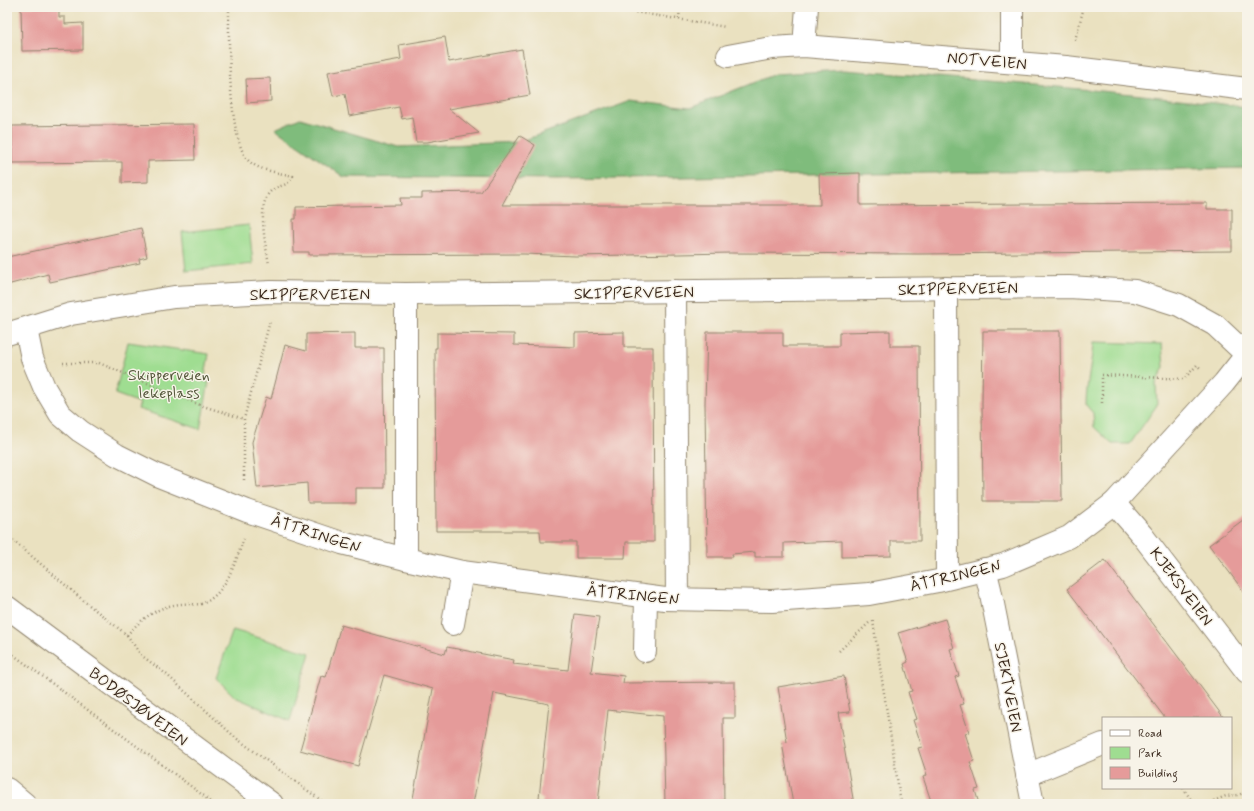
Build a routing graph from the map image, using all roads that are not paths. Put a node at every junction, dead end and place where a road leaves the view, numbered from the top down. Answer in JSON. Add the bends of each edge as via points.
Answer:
{"nodes":[{"id":1,"x":807,"y":7,"type":"edge"},
{"id":2,"x":1012,"y":7,"type":"edge"},
{"id":3,"x":804,"y":46,"type":"junction"},
{"id":4,"x":728,"y":56,"type":"dead end"},
{"id":5,"x":1012,"y":62,"type":"junction"},
{"id":6,"x":1247,"y":89,"type":"edge"},
{"id":7,"x":946,"y":288,"type":"junction"},
{"id":8,"x":674,"y":291,"type":"junction"},
{"id":9,"x":406,"y":294,"type":"junction"},
{"id":10,"x":16,"y":332,"type":"edge"},
{"id":11,"x":1247,"y":355,"type":"edge"},
{"id":12,"x":1114,"y":503,"type":"junction"},
{"id":13,"x":406,"y":559,"type":"junction"},
{"id":14,"x":985,"y":569,"type":"junction"},
{"id":15,"x":462,"y":572,"type":"junction"},
{"id":16,"x":947,"y":578,"type":"junction"},
{"id":17,"x":646,"y":597,"type":"junction"},
{"id":18,"x":677,"y":599,"type":"junction"},
{"id":19,"x":7,"y":607,"type":"edge"},
{"id":20,"x":453,"y":624,"type":"dead end"},
{"id":21,"x":646,"y":651,"type":"dead end"},
{"id":22,"x":1247,"y":672,"type":"edge"},
{"id":23,"x":1102,"y":744,"type":"edge"},
{"id":24,"x":1027,"y":775,"type":"junction"},
{"id":25,"x":7,"y":789,"type":"edge"},
{"id":26,"x":25,"y":804,"type":"edge"},
{"id":27,"x":272,"y":804,"type":"edge"},
{"id":28,"x":1033,"y":804,"type":"edge"}],
"edges":[{"from":1,"to":3,"type":"street"},
{"from":2,"to":5,"type":"street"},
{"from":3,"to":4,"type":"street","name":"NOTVEIEN","via":[[772,48]]},
{"from":3,"to":5,"type":"street","name":"NOTVEIEN"},
{"from":5,"to":6,"type":"street","name":"NOTVEIEN"},
{"from":7,"to":8,"type":"street","name":"SKIPPERVEIEN"},
{"from":7,"to":11,"type":"street","name":"SKIPPERVEIEN","via":[[1069,287],[1135,291],[1179,305],[1214,325]]},
{"from":7,"to":16,"type":"street"},
{"from":8,"to":9,"type":"street","name":"SKIPPERVEIEN"},
{"from":8,"to":18,"type":"street"},
{"from":9,"to":10,"type":"street","name":"SKIPPERVEIEN","via":[[271,292],[174,297],[70,314]]},
{"from":9,"to":13,"type":"street"},
{"from":10,"to":13,"type":"street","name":"ÅTTRINGEN","via":[[60,414],[80,431],[117,455],[159,476],[247,511],[342,543]]},
{"from":11,"to":12,"type":"street","name":"ÅTTRINGEN"},
{"from":12,"to":14,"type":"street","name":"ÅTTRINGEN","via":[[1069,537],[1003,565]]},
{"from":12,"to":22,"type":"street","name":"KJEKSVEIEN","via":[[1142,534]]},
{"from":13,"to":15,"type":"street","name":"ÅTTRINGEN"},
{"from":14,"to":16,"type":"street","name":"ÅTTRINGEN"},
{"from":14,"to":24,"type":"street","name":"SJEKTVEIEN"},
{"from":15,"to":17,"type":"street","name":"ÅTTRINGEN"},
{"from":15,"to":20,"type":"street"},
{"from":16,"to":18,"type":"street","name":"ÅTTRINGEN","via":[[868,594],[772,601]]},
{"from":17,"to":18,"type":"street","name":"ÅTTRINGEN"},
{"from":17,"to":21,"type":"street"},
{"from":19,"to":27,"type":"street","name":"BODØSJØVEIEN"},
{"from":23,"to":24,"type":"street"},
{"from":24,"to":28,"type":"street","name":"SJEKTVEIEN"},
{"from":25,"to":26,"type":"street"}]}
